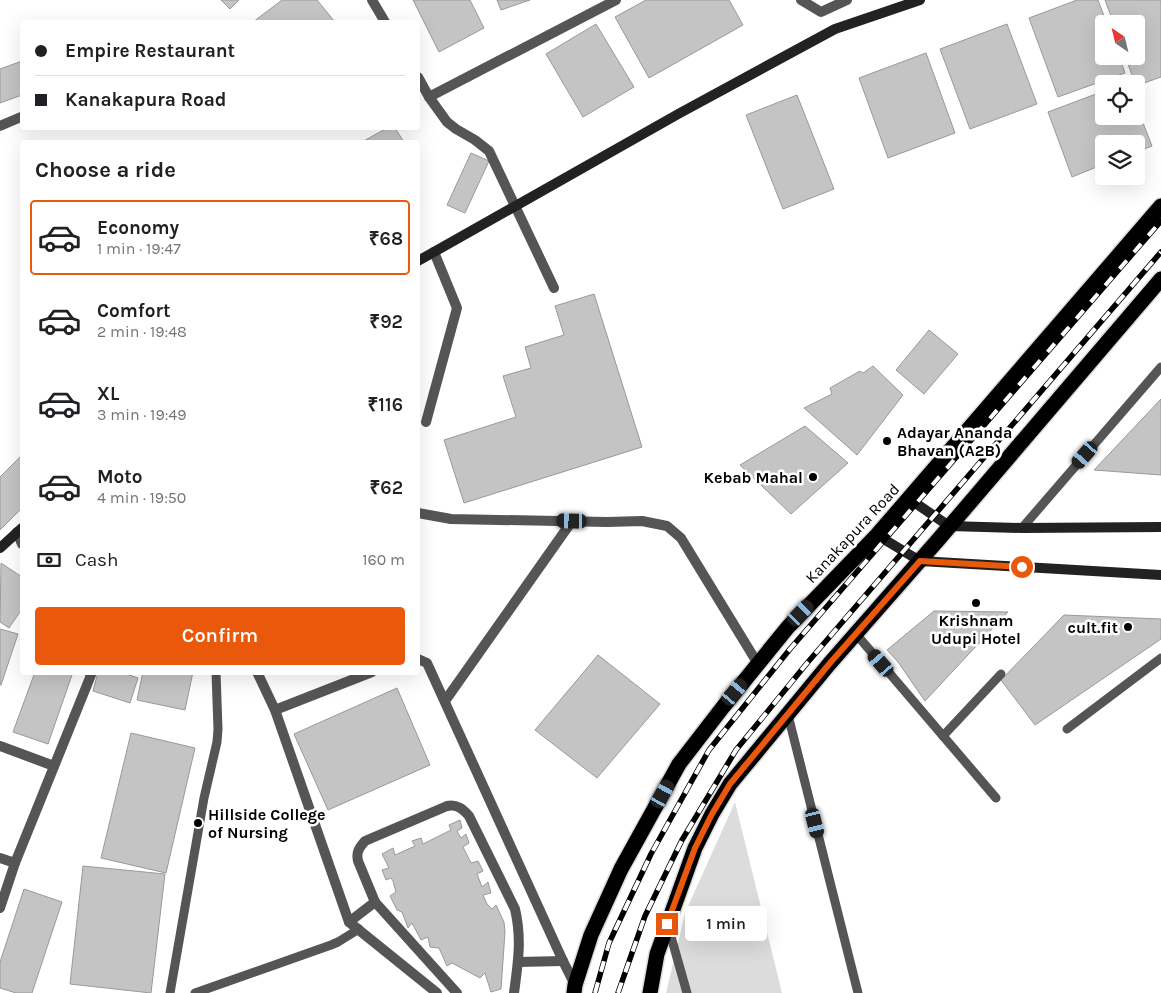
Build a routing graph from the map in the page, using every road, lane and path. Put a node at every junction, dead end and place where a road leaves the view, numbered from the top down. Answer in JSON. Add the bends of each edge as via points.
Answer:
{"nodes":[{"id":1,"x":372,"y":0,"type":"edge"},
{"id":2,"x":616,"y":0,"type":"edge"},
{"id":3,"x":801,"y":0,"type":"edge"},
{"id":4,"x":846,"y":0,"type":"edge"},
{"id":5,"x":920,"y":0,"type":"edge"},
{"id":6,"x":384,"y":20,"type":"edge"},
{"id":7,"x":420,"y":81,"type":"edge"},
{"id":8,"x":429,"y":97,"type":"junction"},
{"id":9,"x":20,"y":117,"type":"edge"},
{"id":10,"x":0,"y":126,"type":"edge"},
{"id":11,"x":1161,"y":206,"type":"edge"},
{"id":12,"x":514,"y":207,"type":"junction"},
{"id":13,"x":434,"y":252,"type":"junction"},
{"id":14,"x":420,"y":261,"type":"edge"},
{"id":15,"x":1161,"y":279,"type":"edge"},
{"id":16,"x":554,"y":288,"type":"dead end"},
{"id":17,"x":1161,"y":367,"type":"edge"},
{"id":18,"x":426,"y":422,"type":"dead end"},
{"id":19,"x":908,"y":498,"type":"junction"},
{"id":20,"x":420,"y":513,"type":"edge"},
{"id":21,"x":572,"y":521,"type":"junction"},
{"id":22,"x":950,"y":526,"type":"junction"},
{"id":23,"x":1161,"y":527,"type":"edge"},
{"id":24,"x":1022,"y":528,"type":"junction"},
{"id":25,"x":20,"y":530,"type":"edge"},
{"id":26,"x":877,"y":534,"type":"junction"},
{"id":27,"x":0,"y":548,"type":"edge"},
{"id":28,"x":920,"y":561,"type":"junction"},
{"id":29,"x":1161,"y":574,"type":"edge"},
{"id":30,"x":856,"y":634,"type":"junction"},
{"id":31,"x":1161,"y":658,"type":"edge"},
{"id":32,"x":420,"y":660,"type":"edge"},
{"id":33,"x":758,"y":664,"type":"junction"},
{"id":34,"x":1001,"y":674,"type":"dead end"},
{"id":35,"x":90,"y":675,"type":"edge"},
{"id":36,"x":216,"y":675,"type":"edge"},
{"id":37,"x":258,"y":675,"type":"edge"},
{"id":38,"x":364,"y":675,"type":"edge"},
{"id":39,"x":445,"y":701,"type":"junction"},
{"id":40,"x":275,"y":710,"type":"junction"},
{"id":41,"x":788,"y":715,"type":"junction"},
{"id":42,"x":1067,"y":729,"type":"dead end"},
{"id":43,"x":943,"y":736,"type":"junction"},
{"id":44,"x":0,"y":746,"type":"edge"},
{"id":45,"x":54,"y":766,"type":"junction"},
{"id":46,"x":996,"y":798,"type":"dead end"},
{"id":47,"x":0,"y":858,"type":"edge"},
{"id":48,"x":15,"y":863,"type":"junction"},
{"id":49,"x":375,"y":902,"type":"junction"},
{"id":50,"x":0,"y":908,"type":"edge"},
{"id":51,"x":350,"y":922,"type":"junction"},
{"id":52,"x":667,"y":924,"type":"junction"},
{"id":53,"x":359,"y":929,"type":"junction"},
{"id":54,"x":518,"y":962,"type":"junction"},
{"id":55,"x":563,"y":962,"type":"junction"},
{"id":56,"x":575,"y":989,"type":"edge"},
{"id":57,"x":170,"y":993,"type":"edge"},
{"id":58,"x":195,"y":993,"type":"edge"},
{"id":59,"x":437,"y":993,"type":"edge"},
{"id":60,"x":457,"y":993,"type":"edge"},
{"id":61,"x":514,"y":993,"type":"edge"},
{"id":62,"x":650,"y":993,"type":"edge"},
{"id":63,"x":687,"y":993,"type":"edge"},
{"id":64,"x":858,"y":993,"type":"edge"}],
"edges":[{"from":1,"to":6,"type":"street"},
{"from":2,"to":8,"type":"street"},
{"from":3,"to":4,"type":"street","via":[[821,12]]},
{"from":5,"to":12,"type":"street","via":[[835,29]]},
{"from":7,"to":8,"type":"street"},
{"from":8,"to":12,"type":"street","via":[[447,122],[489,151]]},
{"from":9,"to":10,"type":"street"},
{"from":11,"to":19,"type":"highway","name":"Kanakapura Road"},
{"from":12,"to":13,"type":"street"},
{"from":12,"to":16,"type":"street"},
{"from":13,"to":14,"type":"street"},
{"from":13,"to":18,"type":"street","via":[[456,308]]},
{"from":15,"to":22,"type":"highway"},
{"from":17,"to":24,"type":"lane"},
{"from":19,"to":22,"type":"street"},
{"from":19,"to":26,"type":"highway","name":"Kanakapura Road"},
{"from":20,"to":21,"type":"street","via":[[451,519]]},
{"from":21,"to":33,"type":"street","via":[[642,522],[667,526],[681,538]]},
{"from":21,"to":39,"type":"street"},
{"from":22,"to":24,"type":"street"},
{"from":22,"to":28,"type":"highway"},
{"from":23,"to":24,"type":"street"},
{"from":25,"to":27,"type":"street"},
{"from":26,"to":28,"type":"street"},
{"from":26,"to":33,"type":"highway","name":"Kanakapura Road","via":[[788,627]]},
{"from":28,"to":29,"type":"street"},
{"from":28,"to":30,"type":"highway"},
{"from":30,"to":41,"type":"highway"},
{"from":30,"to":43,"type":"lane"},
{"from":31,"to":42,"type":"lane"},
{"from":32,"to":39,"type":"street","via":[[427,663]]},
{"from":33,"to":56,"type":"highway","name":"Kanakapura Road","via":[[679,764],[621,869],[591,935]]},
{"from":34,"to":43,"type":"lane"},
{"from":35,"to":45,"type":"street"},
{"from":36,"to":57,"type":"lane","via":[[217,742]]},
{"from":37,"to":40,"type":"street"},
{"from":38,"to":40,"type":"street"},
{"from":39,"to":55,"type":"street"},
{"from":40,"to":51,"type":"street"},
{"from":41,"to":52,"type":"highway","via":[[730,784],[712,814],[695,848]]},
{"from":41,"to":64,"type":"lane"},
{"from":43,"to":46,"type":"lane"},
{"from":44,"to":45,"type":"street"},
{"from":45,"to":48,"type":"street"},
{"from":47,"to":48,"type":"street"},
{"from":48,"to":50,"type":"street"},
{"from":49,"to":51,"type":"street"},
{"from":49,"to":54,"type":"street","via":[[358,861],[358,849],[366,841],[448,806],[458,807],[469,816],[515,909],[519,935]]},
{"from":49,"to":60,"type":"street"},
{"from":51,"to":53,"type":"street"},
{"from":52,"to":62,"type":"highway","via":[[657,954]]},
{"from":52,"to":63,"type":"lane"},
{"from":53,"to":58,"type":"lane","via":[[331,945]]},
{"from":53,"to":59,"type":"street"},
{"from":54,"to":55,"type":"street"},
{"from":54,"to":61,"type":"street"},
{"from":55,"to":56,"type":"street"}]}
